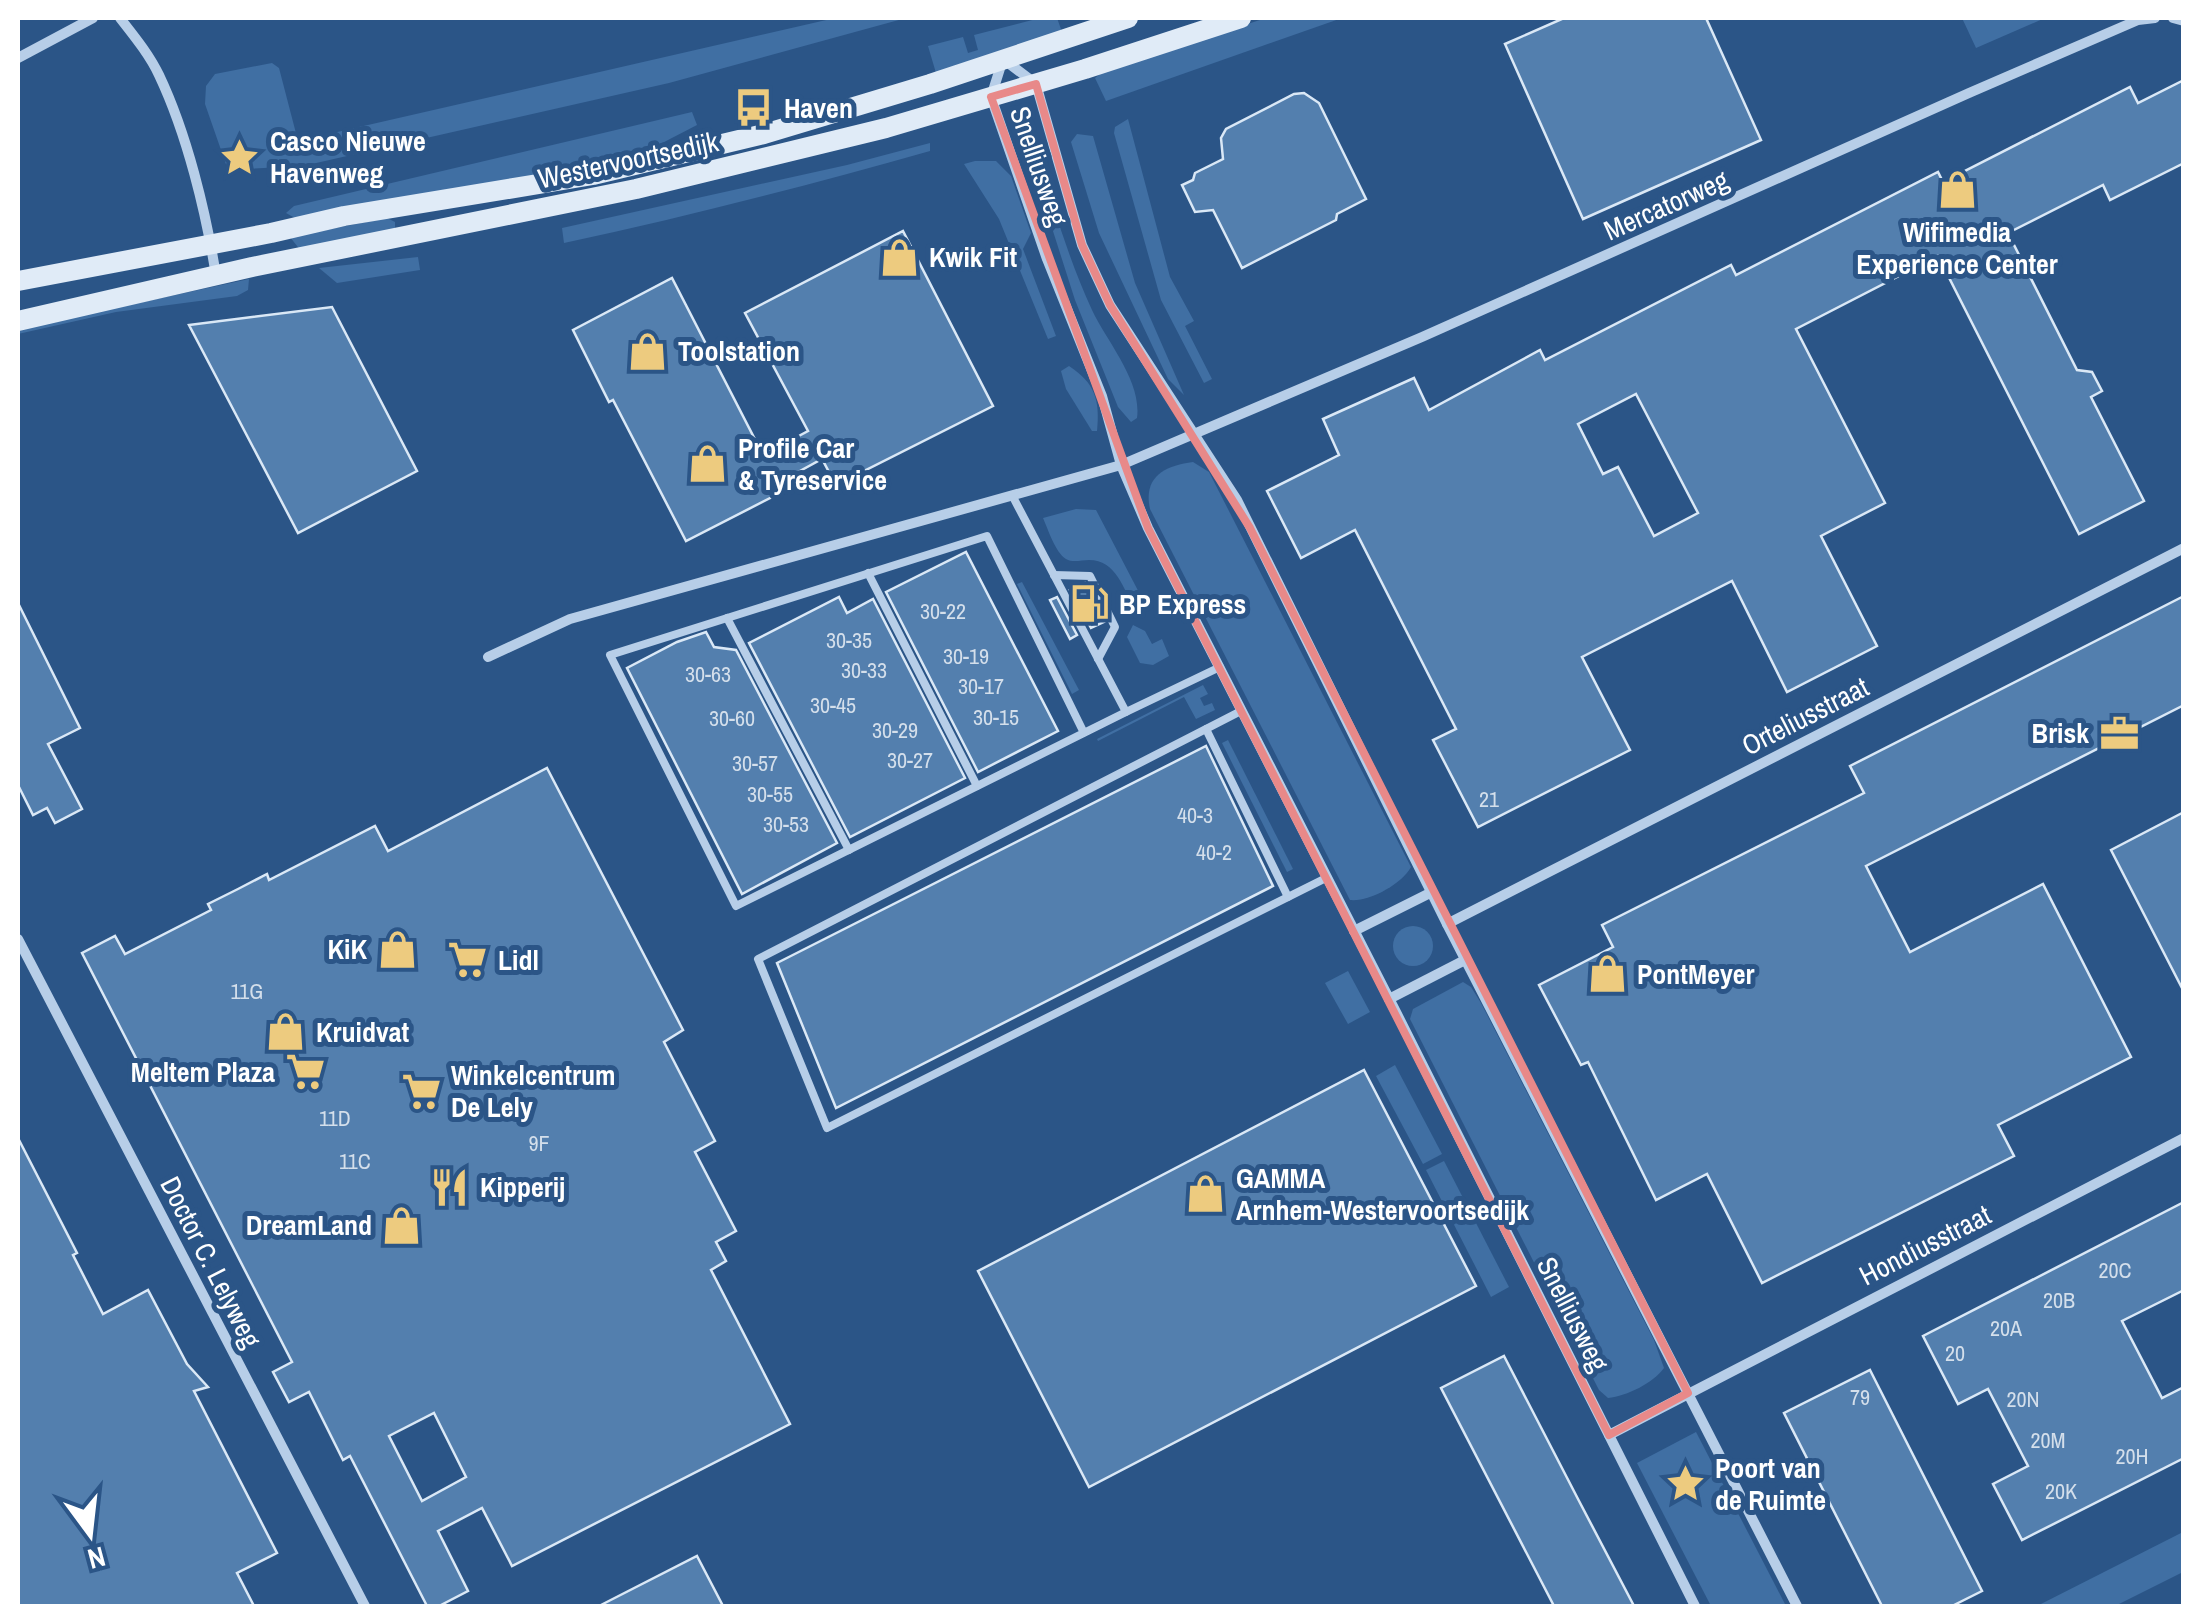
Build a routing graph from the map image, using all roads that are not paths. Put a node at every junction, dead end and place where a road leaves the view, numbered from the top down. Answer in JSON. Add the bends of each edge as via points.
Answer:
{"nodes":[{"id":1,"x":93,"y":18,"type":"edge"},
{"id":2,"x":120,"y":18,"type":"edge"},
{"id":3,"x":1128,"y":18,"type":"edge"},
{"id":4,"x":1241,"y":18,"type":"edge"},
{"id":5,"x":2155,"y":18,"type":"edge"},
{"id":6,"x":2173,"y":18,"type":"edge"},
{"id":7,"x":2184,"y":21,"type":"edge"},
{"id":8,"x":18,"y":58,"type":"edge"},
{"id":9,"x":1003,"y":59,"type":"junction"},
{"id":10,"x":1036,"y":84,"type":"junction"},
{"id":11,"x":991,"y":98,"type":"junction"},
{"id":12,"x":212,"y":244,"type":"junction"},
{"id":13,"x":216,"y":276,"type":"junction"},
{"id":14,"x":18,"y":282,"type":"edge"},
{"id":15,"x":18,"y":320,"type":"edge"},
{"id":16,"x":1195,"y":433,"type":"junction"},
{"id":17,"x":1121,"y":465,"type":"junction"},
{"id":18,"x":1013,"y":497,"type":"junction"},
{"id":19,"x":2184,"y":548,"type":"edge"},
{"id":20,"x":868,"y":574,"type":"junction"},
{"id":21,"x":1054,"y":575,"type":"junction"},
{"id":22,"x":727,"y":618,"type":"junction"},
{"id":23,"x":488,"y":658,"type":"dead end"},
{"id":24,"x":1098,"y":659,"type":"junction"},
{"id":25,"x":1220,"y":666,"type":"junction"},
{"id":26,"x":1241,"y":711,"type":"junction"},
{"id":27,"x":1126,"y":712,"type":"junction"},
{"id":28,"x":1206,"y":729,"type":"junction"},
{"id":29,"x":1084,"y":733,"type":"junction"},
{"id":30,"x":977,"y":786,"type":"junction"},
{"id":31,"x":849,"y":850,"type":"junction"},
{"id":32,"x":1326,"y":878,"type":"junction"},
{"id":33,"x":1432,"y":892,"type":"junction"},
{"id":34,"x":1288,"y":896,"type":"junction"},
{"id":35,"x":1447,"y":924,"type":"junction"},
{"id":36,"x":1354,"y":931,"type":"junction"},
{"id":37,"x":18,"y":939,"type":"edge"},
{"id":38,"x":1466,"y":960,"type":"junction"},
{"id":39,"x":1390,"y":999,"type":"junction"},
{"id":40,"x":2184,"y":1138,"type":"edge"},
{"id":41,"x":1688,"y":1393,"type":"junction"},
{"id":42,"x":1609,"y":1435,"type":"junction"},
{"id":43,"x":365,"y":1606,"type":"edge"},
{"id":44,"x":1695,"y":1606,"type":"edge"},
{"id":45,"x":1797,"y":1606,"type":"edge"}],
"edges":[{"from":1,"to":8,"type":"street"},
{"from":2,"to":12,"type":"street","via":[[159,74]]},
{"from":3,"to":9,"type":"main road","name":"Westervoortsedijk"},
{"from":4,"to":10,"type":"main road","name":"Westervoortsedijk"},
{"from":5,"to":16,"type":"street","name":"Mercatorweg","via":[[1986,85]]},
{"from":6,"to":7,"type":"street"},
{"from":9,"to":10,"type":"street","name":"Snelliusweg"},
{"from":9,"to":11,"type":"street","name":"Snelliusweg"},
{"from":9,"to":12,"type":"main road","name":"Westervoortsedijk","via":[[764,134],[592,175]]},
{"from":10,"to":11,"type":"main road","name":"Westervoortsedijk"},
{"from":10,"to":16,"type":"street","name":"Snelliusweg","via":[[1082,245],[1110,305]]},
{"from":11,"to":13,"type":"main road","name":"Westervoortsedijk","via":[[636,189]]},
{"from":11,"to":17,"type":"street","name":"Snelliusweg","via":[[1102,396]]},
{"from":12,"to":13,"type":"street"},
{"from":12,"to":14,"type":"main road","name":"Westervoortsedijk"},
{"from":13,"to":15,"type":"main road","name":"Westervoortsedijk"},
{"from":16,"to":17,"type":"street"},
{"from":16,"to":33,"type":"street","name":"Snelliusweg","via":[[1237,500]]},
{"from":17,"to":18,"type":"street"},
{"from":17,"to":25,"type":"street","name":"Snelliusweg"},
{"from":18,"to":21,"type":"lane"},
{"from":18,"to":23,"type":"street","via":[[570,619]]},
{"from":19,"to":35,"type":"street","name":"Orteliusstraat"},
{"from":20,"to":22,"type":"lane"},
{"from":20,"to":29,"type":"lane","via":[[987,536]]},
{"from":20,"to":30,"type":"lane"},
{"from":21,"to":24,"type":"lane"},
{"from":21,"to":24,"type":"lane","via":[[1090,576],[1115,627]]},
{"from":22,"to":31,"type":"lane"},
{"from":22,"to":31,"type":"lane","via":[[610,656],[736,906]]},
{"from":24,"to":27,"type":"lane"},
{"from":25,"to":26,"type":"street","name":"Snelliusweg"},
{"from":25,"to":27,"type":"lane"},
{"from":26,"to":28,"type":"lane"},
{"from":26,"to":32,"type":"street","name":"Snelliusweg"},
{"from":27,"to":29,"type":"lane"},
{"from":28,"to":34,"type":"lane"},
{"from":28,"to":34,"type":"lane","via":[[758,960],[827,1128]]},
{"from":29,"to":30,"type":"lane"},
{"from":30,"to":31,"type":"lane"},
{"from":32,"to":34,"type":"lane"},
{"from":32,"to":36,"type":"street","name":"Snelliusweg"},
{"from":33,"to":35,"type":"street","name":"Snelliusweg"},
{"from":33,"to":36,"type":"street"},
{"from":35,"to":38,"type":"street","name":"Snelliusweg"},
{"from":36,"to":39,"type":"street","name":"Snelliusweg"},
{"from":37,"to":43,"type":"street","name":"Doctor C. Lelyweg"},
{"from":38,"to":39,"type":"street"},
{"from":38,"to":41,"type":"street","name":"Snelliusweg"},
{"from":39,"to":42,"type":"street","name":"Snelliusweg"},
{"from":40,"to":41,"type":"street","name":"Hondiusstraat"},
{"from":41,"to":42,"type":"street"},
{"from":41,"to":45,"type":"street","name":"Snelliusweg"},
{"from":42,"to":44,"type":"street","name":"Snelliusweg"}]}
